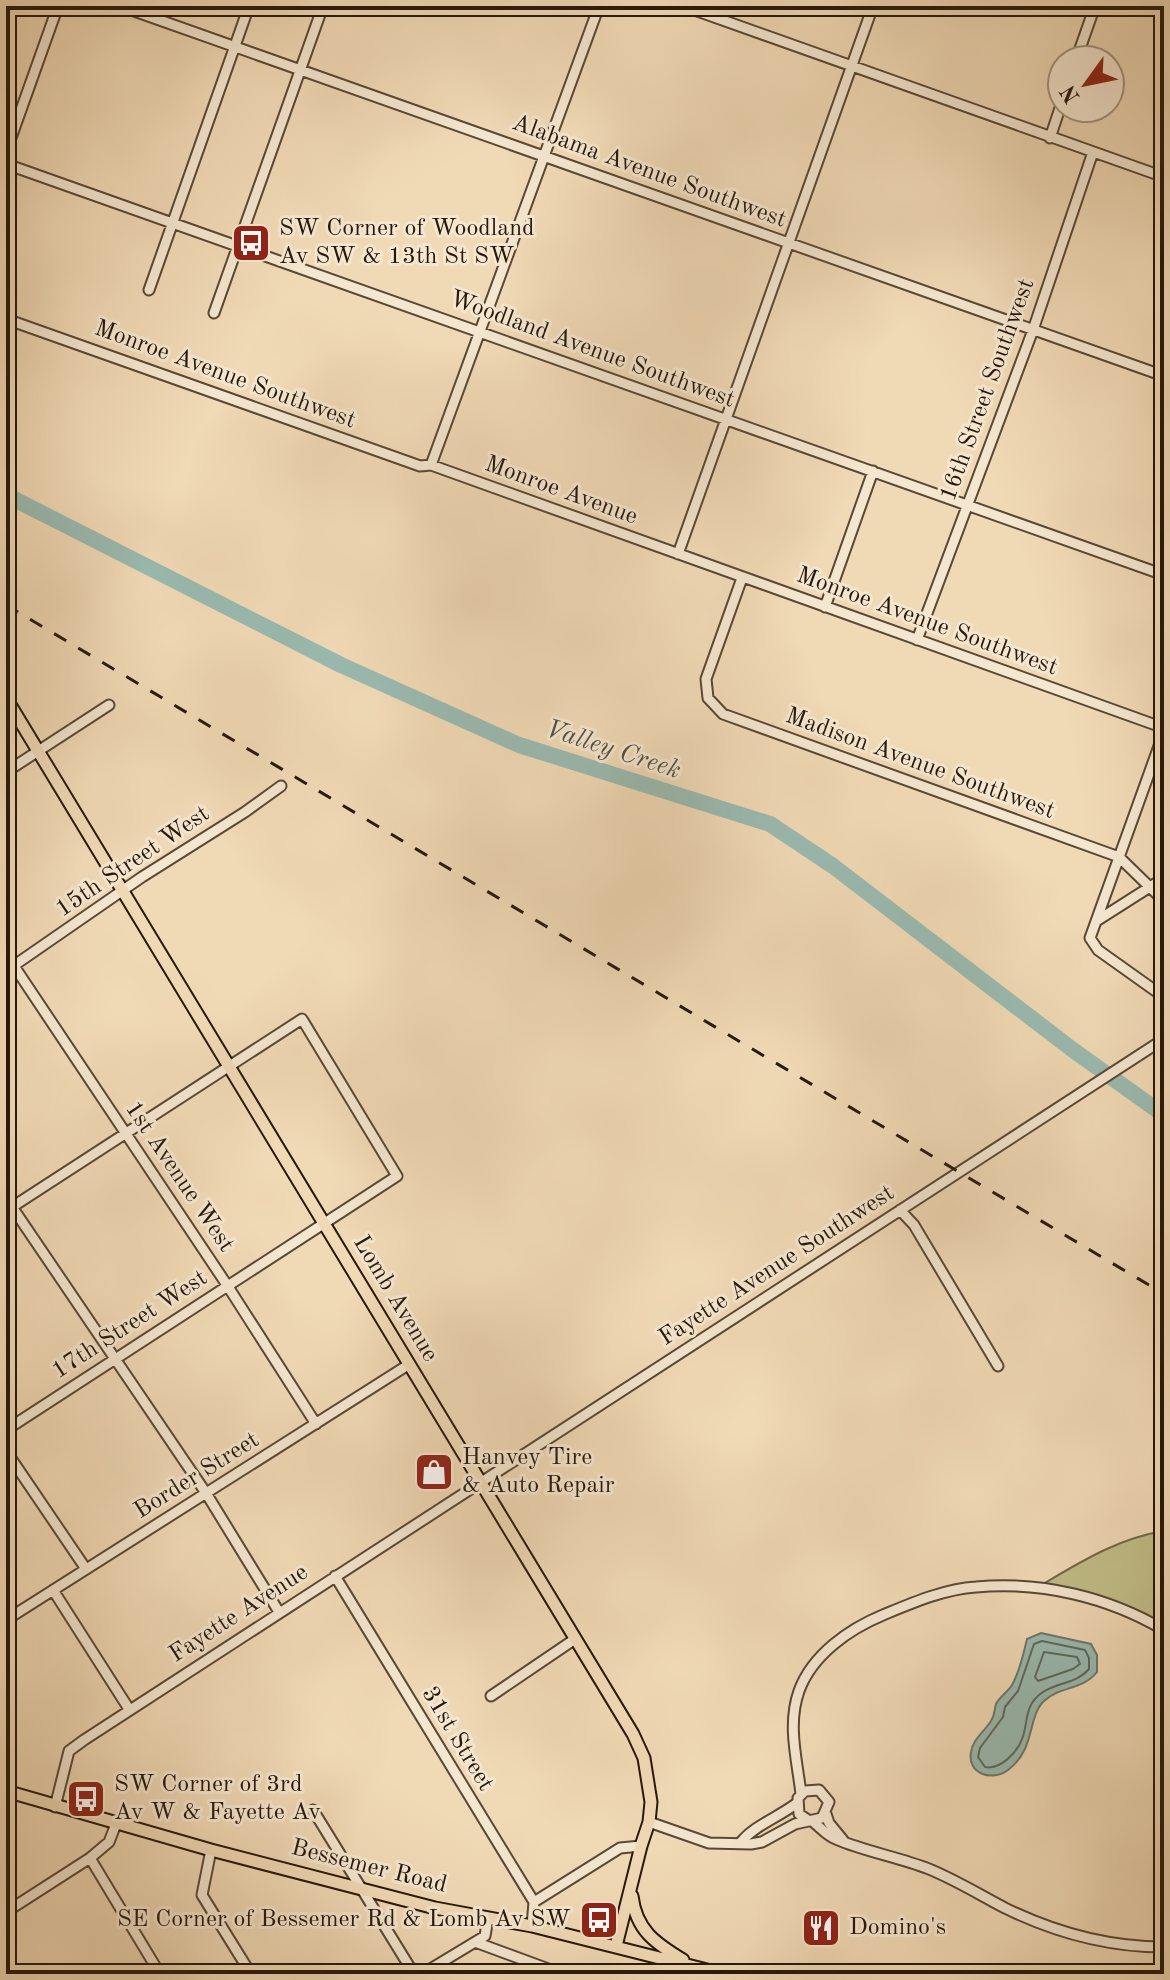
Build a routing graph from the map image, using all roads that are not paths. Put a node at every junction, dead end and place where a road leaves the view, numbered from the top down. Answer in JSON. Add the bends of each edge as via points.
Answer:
{"nodes":[{"id":1,"x":58,"y":6,"type":"edge"},
{"id":2,"x":120,"y":6,"type":"edge"},
{"id":3,"x":249,"y":6,"type":"edge"},
{"id":4,"x":323,"y":6,"type":"edge"},
{"id":5,"x":599,"y":6,"type":"edge"},
{"id":6,"x":683,"y":6,"type":"edge"},
{"id":7,"x":873,"y":6,"type":"edge"},
{"id":8,"x":1095,"y":6,"type":"edge"},
{"id":9,"x":1082,"y":44,"type":"edge"},
{"id":10,"x":234,"y":47,"type":"junction"},
{"id":11,"x":852,"y":66,"type":"junction"},
{"id":12,"x":300,"y":70,"type":"junction"},
{"id":13,"x":1055,"y":124,"type":"edge"},
{"id":14,"x":1050,"y":138,"type":"junction"},
{"id":15,"x":6,"y":152,"type":"edge"},
{"id":16,"x":1093,"y":152,"type":"junction"},
{"id":17,"x":544,"y":155,"type":"junction"},
{"id":18,"x":6,"y":164,"type":"edge"},
{"id":19,"x":1164,"y":177,"type":"edge"},
{"id":20,"x":173,"y":224,"type":"junction"},
{"id":21,"x":789,"y":243,"type":"junction"},
{"id":22,"x":237,"y":245,"type":"junction"},
{"id":23,"x":149,"y":290,"type":"dead end"},
{"id":24,"x":214,"y":313,"type":"dead end"},
{"id":25,"x":6,"y":319,"type":"edge"},
{"id":26,"x":1033,"y":330,"type":"junction"},
{"id":27,"x":481,"y":331,"type":"junction"},
{"id":28,"x":1164,"y":376,"type":"edge"},
{"id":29,"x":726,"y":419,"type":"junction"},
{"id":30,"x":431,"y":465,"type":"junction"},
{"id":31,"x":873,"y":471,"type":"junction"},
{"id":32,"x":967,"y":505,"type":"junction"},
{"id":33,"x":678,"y":554,"type":"junction"},
{"id":34,"x":1164,"y":575,"type":"edge"},
{"id":35,"x":742,"y":578,"type":"junction"},
{"id":36,"x":825,"y":607,"type":"junction"},
{"id":37,"x":917,"y":640,"type":"junction"},
{"id":38,"x":6,"y":698,"type":"edge"},
{"id":39,"x":109,"y":705,"type":"dead end"},
{"id":40,"x":1164,"y":730,"type":"edge"},
{"id":41,"x":38,"y":751,"type":"junction"},
{"id":42,"x":6,"y":772,"type":"edge"},
{"id":43,"x":281,"y":786,"type":"dead end"},
{"id":44,"x":1119,"y":857,"type":"junction"},
{"id":45,"x":1164,"y":878,"type":"edge"},
{"id":46,"x":1151,"y":886,"type":"junction"},
{"id":47,"x":123,"y":892,"type":"junction"},
{"id":48,"x":1158,"y":895,"type":"dead end"},
{"id":49,"x":1098,"y":920,"type":"junction"},
{"id":50,"x":6,"y":954,"type":"edge"},
{"id":51,"x":10,"y":968,"type":"edge"},
{"id":52,"x":1164,"y":997,"type":"edge"},
{"id":53,"x":1164,"y":1039,"type":"edge"},
{"id":54,"x":228,"y":1065,"type":"junction"},
{"id":55,"x":125,"y":1134,"type":"junction"},
{"id":56,"x":6,"y":1198,"type":"edge"},
{"id":57,"x":9,"y":1209,"type":"edge"},
{"id":58,"x":900,"y":1210,"type":"junction"},
{"id":59,"x":323,"y":1223,"type":"junction"},
{"id":60,"x":227,"y":1285,"type":"junction"},
{"id":61,"x":114,"y":1359,"type":"junction"},
{"id":62,"x":408,"y":1365,"type":"junction"},
{"id":63,"x":998,"y":1366,"type":"dead end"},
{"id":64,"x":316,"y":1424,"type":"junction"},
{"id":65,"x":6,"y":1430,"type":"edge"},
{"id":66,"x":6,"y":1451,"type":"edge"},
{"id":67,"x":480,"y":1482,"type":"junction"},
{"id":68,"x":206,"y":1493,"type":"junction"},
{"id":69,"x":86,"y":1569,"type":"junction"},
{"id":70,"x":335,"y":1576,"type":"junction"},
{"id":71,"x":53,"y":1590,"type":"junction"},
{"id":72,"x":279,"y":1612,"type":"junction"},
{"id":73,"x":6,"y":1620,"type":"edge"},
{"id":74,"x":1164,"y":1630,"type":"edge"},
{"id":75,"x":575,"y":1639,"type":"junction"},
{"id":76,"x":491,"y":1696,"type":"dead end"},
{"id":77,"x":129,"y":1709,"type":"junction"},
{"id":78,"x":796,"y":1755,"type":"junction"},
{"id":79,"x":813,"y":1789,"type":"junction"},
{"id":80,"x":6,"y":1791,"type":"edge"},
{"id":81,"x":799,"y":1798,"type":"junction"},
{"id":82,"x":55,"y":1807,"type":"junction"},
{"id":83,"x":313,"y":1810,"type":"dead end"},
{"id":84,"x":826,"y":1814,"type":"junction"},
{"id":85,"x":810,"y":1821,"type":"junction"},
{"id":86,"x":649,"y":1822,"type":"junction"},
{"id":87,"x":116,"y":1824,"type":"junction"},
{"id":88,"x":741,"y":1842,"type":"junction"},
{"id":89,"x":845,"y":1842,"type":"junction"},
{"id":90,"x":641,"y":1846,"type":"junction"},
{"id":91,"x":211,"y":1850,"type":"junction"},
{"id":92,"x":90,"y":1858,"type":"junction"},
{"id":93,"x":631,"y":1885,"type":"junction"},
{"id":94,"x":359,"y":1888,"type":"junction"},
{"id":95,"x":534,"y":1902,"type":"junction"},
{"id":96,"x":6,"y":1912,"type":"edge"},
{"id":97,"x":488,"y":1918,"type":"junction"},
{"id":98,"x":532,"y":1926,"type":"junction"},
{"id":99,"x":475,"y":1942,"type":"junction"},
{"id":100,"x":616,"y":1946,"type":"junction"},
{"id":101,"x":1164,"y":1947,"type":"edge"},
{"id":102,"x":694,"y":1966,"type":"junction"},
{"id":103,"x":160,"y":1974,"type":"edge"},
{"id":104,"x":251,"y":1974,"type":"edge"},
{"id":105,"x":414,"y":1974,"type":"edge"},
{"id":106,"x":422,"y":1974,"type":"edge"},
{"id":107,"x":562,"y":1974,"type":"edge"},
{"id":108,"x":723,"y":1974,"type":"edge"}],
"edges":[{"from":1,"to":15,"type":"street"},
{"from":2,"to":10,"type":"street","name":"Alabama Avenue Southwest"},
{"from":3,"to":10,"type":"street"},
{"from":4,"to":12,"type":"street"},
{"from":5,"to":17,"type":"street"},
{"from":6,"to":11,"type":"street"},
{"from":7,"to":11,"type":"street"},
{"from":8,"to":9,"type":"street"},
{"from":10,"to":12,"type":"street","name":"Alabama Avenue Southwest"},
{"from":10,"to":20,"type":"street"},
{"from":11,"to":14,"type":"street"},
{"from":11,"to":21,"type":"street"},
{"from":12,"to":17,"type":"street","name":"Alabama Avenue Southwest"},
{"from":12,"to":22,"type":"street"},
{"from":13,"to":14,"type":"street"},
{"from":14,"to":16,"type":"street"},
{"from":16,"to":19,"type":"street"},
{"from":16,"to":26,"type":"street","name":"16th Street Southwest"},
{"from":17,"to":21,"type":"street","name":"Alabama Avenue Southwest"},
{"from":17,"to":27,"type":"street"},
{"from":18,"to":20,"type":"street","name":"Woodland Avenue Southwest"},
{"from":20,"to":22,"type":"street","name":"Woodland Avenue Southwest"},
{"from":20,"to":23,"type":"street"},
{"from":21,"to":26,"type":"street","name":"Alabama Avenue Southwest"},
{"from":21,"to":29,"type":"street"},
{"from":22,"to":24,"type":"street"},
{"from":22,"to":27,"type":"street","name":"Woodland Avenue Southwest"},
{"from":25,"to":30,"type":"street","name":"Monroe Avenue Southwest","via":[[420,466]]},
{"from":26,"to":28,"type":"street","name":"Alabama Avenue Southwest"},
{"from":26,"to":32,"type":"street","name":"16th Street Southwest"},
{"from":27,"to":29,"type":"street","name":"Woodland Avenue Southwest"},
{"from":27,"to":30,"type":"street"},
{"from":29,"to":31,"type":"street","name":"Woodland Avenue Southwest"},
{"from":29,"to":33,"type":"street"},
{"from":30,"to":33,"type":"street","name":"Monroe Avenue"},
{"from":31,"to":32,"type":"street","name":"Woodland Avenue Southwest"},
{"from":31,"to":36,"type":"street"},
{"from":32,"to":34,"type":"street","name":"Woodland Avenue Southwest"},
{"from":32,"to":37,"type":"street","name":"16th Street Southwest"},
{"from":33,"to":35,"type":"street","name":"Monroe Avenue Southwest"},
{"from":35,"to":36,"type":"street","name":"Monroe Avenue Southwest"},
{"from":35,"to":44,"type":"street","name":"Madison Avenue Southwest","via":[[706,679],[711,702],[723,714]]},
{"from":36,"to":37,"type":"street","name":"Monroe Avenue Southwest"},
{"from":37,"to":40,"type":"street","name":"Monroe Avenue Southwest"},
{"from":38,"to":41,"type":"main road","name":"Lomb Avenue"},
{"from":39,"to":41,"type":"street"},
{"from":40,"to":44,"type":"street"},
{"from":41,"to":42,"type":"street"},
{"from":41,"to":47,"type":"main road","name":"Lomb Avenue"},
{"from":43,"to":47,"type":"street","name":"15th Street West"},
{"from":44,"to":46,"type":"street"},
{"from":44,"to":49,"type":"street"},
{"from":45,"to":46,"type":"street"},
{"from":46,"to":48,"type":"street"},
{"from":46,"to":49,"type":"street"},
{"from":47,"to":51,"type":"street","name":"15th Street West"},
{"from":47,"to":54,"type":"main road","name":"Lomb Avenue"},
{"from":49,"to":52,"type":"street","via":[[1090,935],[1092,944]]},
{"from":50,"to":51,"type":"street","name":"1st Avenue West"},
{"from":51,"to":55,"type":"street","name":"1st Avenue West"},
{"from":53,"to":58,"type":"street","name":"Fayette Avenue Southwest"},
{"from":54,"to":55,"type":"street"},
{"from":54,"to":59,"type":"main road","name":"Lomb Avenue"},
{"from":54,"to":59,"type":"street","name":"17th Street West","via":[[302,1019],[397,1176]]},
{"from":55,"to":57,"type":"street"},
{"from":55,"to":60,"type":"street","name":"1st Avenue West"},
{"from":56,"to":57,"type":"street"},
{"from":57,"to":61,"type":"street"},
{"from":58,"to":63,"type":"street"},
{"from":58,"to":67,"type":"street","name":"Fayette Avenue Southwest"},
{"from":59,"to":60,"type":"street","name":"17th Street West"},
{"from":59,"to":62,"type":"main road","name":"Lomb Avenue"},
{"from":60,"to":61,"type":"street","name":"17th Street West"},
{"from":60,"to":64,"type":"street","name":"1st Avenue West"},
{"from":61,"to":65,"type":"street","name":"17th Street West"},
{"from":61,"to":68,"type":"street"},
{"from":62,"to":64,"type":"street","name":"Border Street"},
{"from":62,"to":67,"type":"main road","name":"Lomb Avenue"},
{"from":64,"to":68,"type":"street","name":"Border Street"},
{"from":66,"to":69,"type":"street"},
{"from":67,"to":70,"type":"street","name":"Fayette Avenue"},
{"from":67,"to":75,"type":"main road","name":"Lomb Avenue"},
{"from":68,"to":69,"type":"street","name":"Border Street"},
{"from":68,"to":72,"type":"street"},
{"from":69,"to":71,"type":"street","name":"Border Street"},
{"from":70,"to":72,"type":"street","name":"Fayette Avenue"},
{"from":70,"to":95,"type":"street","name":"31st Street"},
{"from":71,"to":73,"type":"street","name":"Border Street"},
{"from":71,"to":77,"type":"street"},
{"from":72,"to":77,"type":"street","name":"Fayette Avenue"},
{"from":74,"to":78,"type":"street","via":[[1100,1601],[1058,1590],[973,1587],[918,1600],[839,1640],[812,1668],[792,1720]]},
{"from":75,"to":76,"type":"street"},
{"from":75,"to":86,"type":"main road","name":"Lomb Avenue","via":[[644,1758]]},
{"from":77,"to":82,"type":"street","name":"Fayette Avenue","via":[[69,1751]]},
{"from":78,"to":79,"type":"street"},
{"from":78,"to":81,"type":"street"},
{"from":79,"to":81,"type":"street"},
{"from":79,"to":84,"type":"street","via":[[828,1799]]},
{"from":80,"to":82,"type":"main road","name":"Bessemer Road"},
{"from":81,"to":85,"type":"street","via":[[799,1814]]},
{"from":81,"to":88,"type":"street"},
{"from":82,"to":87,"type":"main road","name":"Bessemer Road"},
{"from":83,"to":94,"type":"street"},
{"from":84,"to":85,"type":"street"},
{"from":84,"to":89,"type":"street"},
{"from":85,"to":88,"type":"street","via":[[762,1842]]},
{"from":85,"to":89,"type":"street"},
{"from":86,"to":88,"type":"street","via":[[709,1843]]},
{"from":86,"to":90,"type":"main road","name":"Lomb Avenue"},
{"from":87,"to":91,"type":"main road","name":"Bessemer Road"},
{"from":87,"to":92,"type":"street","via":[[109,1842]]},
{"from":89,"to":101,"type":"street","via":[[957,1880],[1052,1928],[1097,1940]]},
{"from":90,"to":93,"type":"main road","name":"Lomb Avenue"},
{"from":90,"to":95,"type":"street","via":[[620,1848]]},
{"from":91,"to":94,"type":"main road","name":"Bessemer Road"},
{"from":91,"to":104,"type":"street","via":[[202,1895]]},
{"from":92,"to":96,"type":"street"},
{"from":92,"to":103,"type":"street"},
{"from":93,"to":100,"type":"main road","name":"Lomb Avenue"},
{"from":93,"to":102,"type":"main road","via":[[642,1930]]},
{"from":94,"to":97,"type":"main road","name":"Bessemer Road"},
{"from":94,"to":105,"type":"street"},
{"from":95,"to":98,"type":"street"},
{"from":97,"to":98,"type":"main road","name":"Bessemer Road"},
{"from":97,"to":99,"type":"street","via":[[485,1936]]},
{"from":98,"to":100,"type":"main road","name":"Bessemer Road"},
{"from":99,"to":106,"type":"street"},
{"from":99,"to":107,"type":"street"},
{"from":100,"to":102,"type":"main road","name":"Bessemer Road"},
{"from":102,"to":108,"type":"main road","name":"Bessemer Road"}]}
